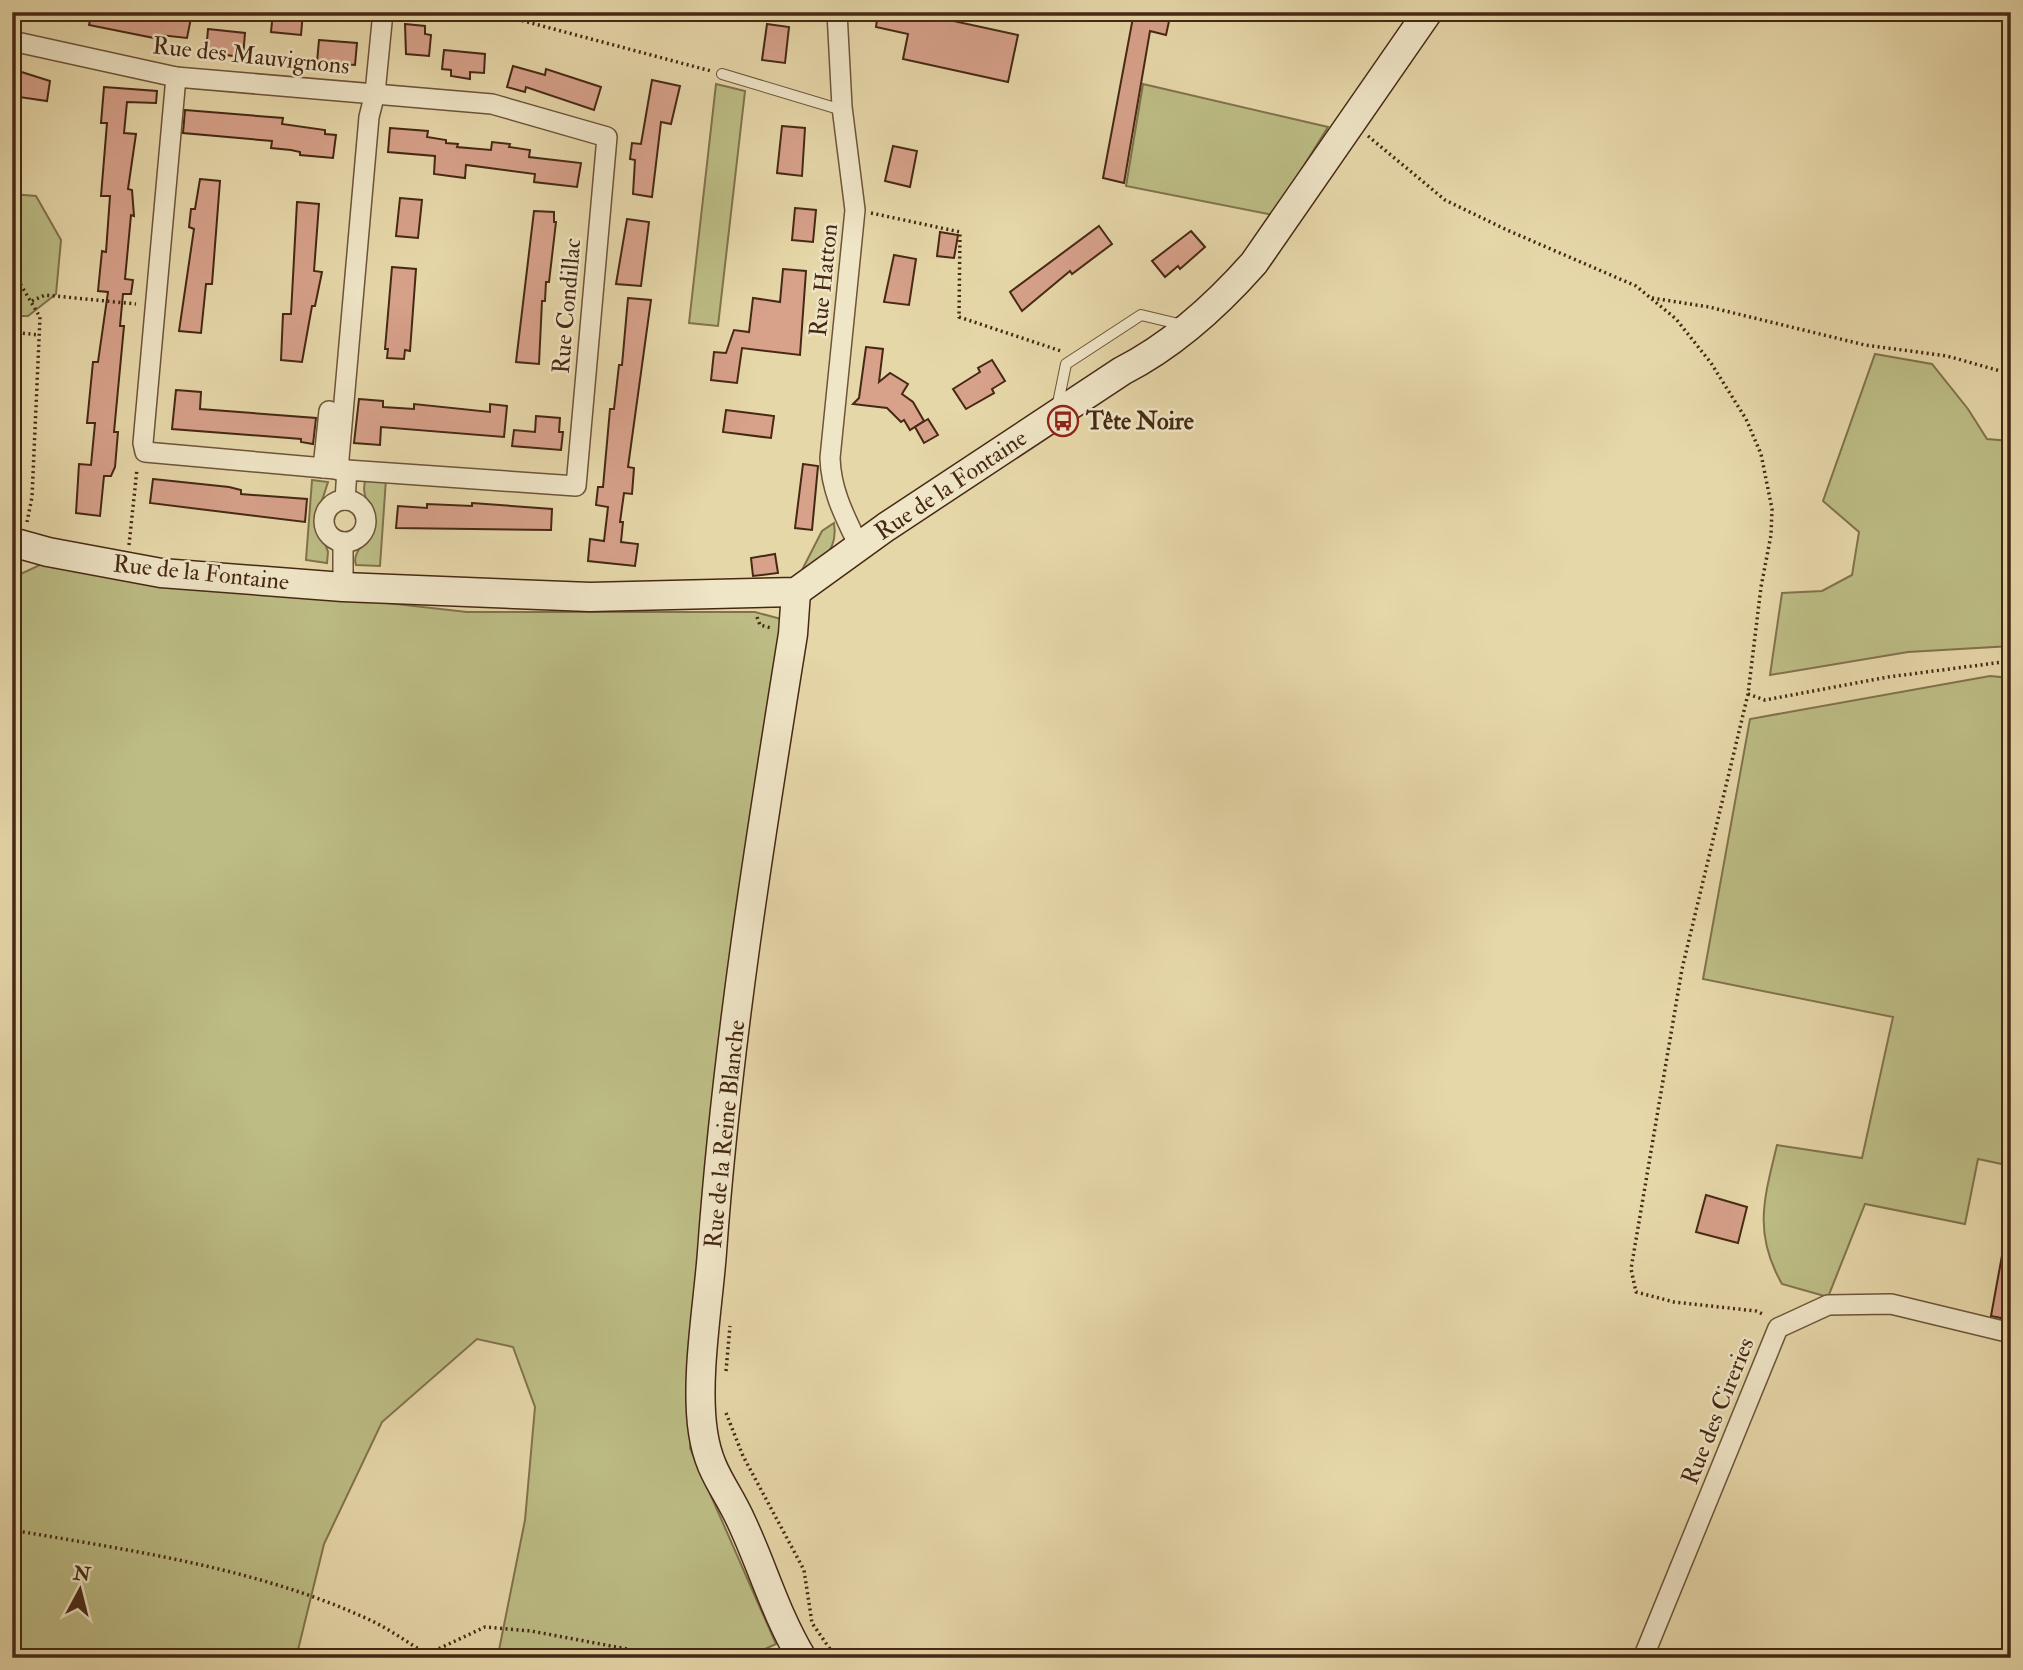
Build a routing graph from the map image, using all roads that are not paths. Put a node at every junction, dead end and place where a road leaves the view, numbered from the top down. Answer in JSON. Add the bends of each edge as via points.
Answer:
{"nodes":[{"id":1,"x":383,"y":12,"type":"edge"},
{"id":2,"x":837,"y":12,"type":"edge"},
{"id":3,"x":1428,"y":12,"type":"edge"},
{"id":4,"x":12,"y":41,"type":"edge"},
{"id":5,"x":722,"y":74,"type":"road end"},
{"id":6,"x":176,"y":77,"type":"junction"},
{"id":7,"x":368,"y":93,"type":"junction"},
{"id":8,"x":842,"y":110,"type":"junction"},
{"id":9,"x":1189,"y":326,"type":"junction"},
{"id":10,"x":1056,"y":415,"type":"junction"},
{"id":11,"x":336,"y":469,"type":"junction"},
{"id":12,"x":345,"y":500,"type":"junction"},
{"id":13,"x":17,"y":541,"type":"edge"},
{"id":14,"x":343,"y":542,"type":"junction"},
{"id":15,"x":859,"y":546,"type":"junction"},
{"id":16,"x":344,"y":587,"type":"junction"},
{"id":17,"x":796,"y":592,"type":"junction"},
{"id":18,"x":2011,"y":1333,"type":"edge"},
{"id":19,"x":802,"y":1658,"type":"edge"},
{"id":20,"x":1643,"y":1658,"type":"edge"}],
"edges":[{"from":1,"to":7,"type":"street"},
{"from":2,"to":8,"type":"street","name":"Rue Hatton"},
{"from":3,"to":9,"type":"street","name":"Rue de la Fontaine","via":[[1254,263]]},
{"from":4,"to":6,"type":"street","name":"Rue des Mauvignons"},
{"from":5,"to":8,"type":"lane"},
{"from":6,"to":7,"type":"street","name":"Rue des Mauvignons"},
{"from":6,"to":11,"type":"street","name":"Rue Condillac","via":[[145,452]]},
{"from":7,"to":11,"type":"street","name":"Rue des Mauvignons","via":[[352,194],[361,209]]},
{"from":7,"to":11,"type":"street","name":"Rue Condillac","via":[[492,104],[607,137],[576,486]]},
{"from":8,"to":15,"type":"street","name":"Rue Hatton","via":[[855,210],[830,458],[837,498]]},
{"from":9,"to":10,"type":"street","name":"Rue de la Fontaine"},
{"from":9,"to":10,"type":"lane","via":[[1141,315],[1076,356],[1066,364]]},
{"from":10,"to":15,"type":"street","name":"Rue de la Fontaine"},
{"from":11,"to":12,"type":"street"},
{"from":12,"to":14,"type":"street","via":[[331,505],[324,517],[326,531]]},
{"from":12,"to":14,"type":"street","via":[[362,509],[366,522],[356,539]]},
{"from":13,"to":16,"type":"street","name":"Rue de la Fontaine","via":[[161,573]]},
{"from":14,"to":16,"type":"street"},
{"from":15,"to":17,"type":"street","name":"Rue de la Fontaine"},
{"from":16,"to":17,"type":"street","name":"Rue de la Fontaine","via":[[590,597]]},
{"from":17,"to":19,"type":"street","name":"Rue de la Reine Blanche","via":[[751,896],[717,1189],[702,1406],[709,1463],[742,1521],[786,1632]]},
{"from":18,"to":20,"type":"street","name":"Rue des Cireries","via":[[1891,1304],[1828,1305],[1778,1328]]}]}
